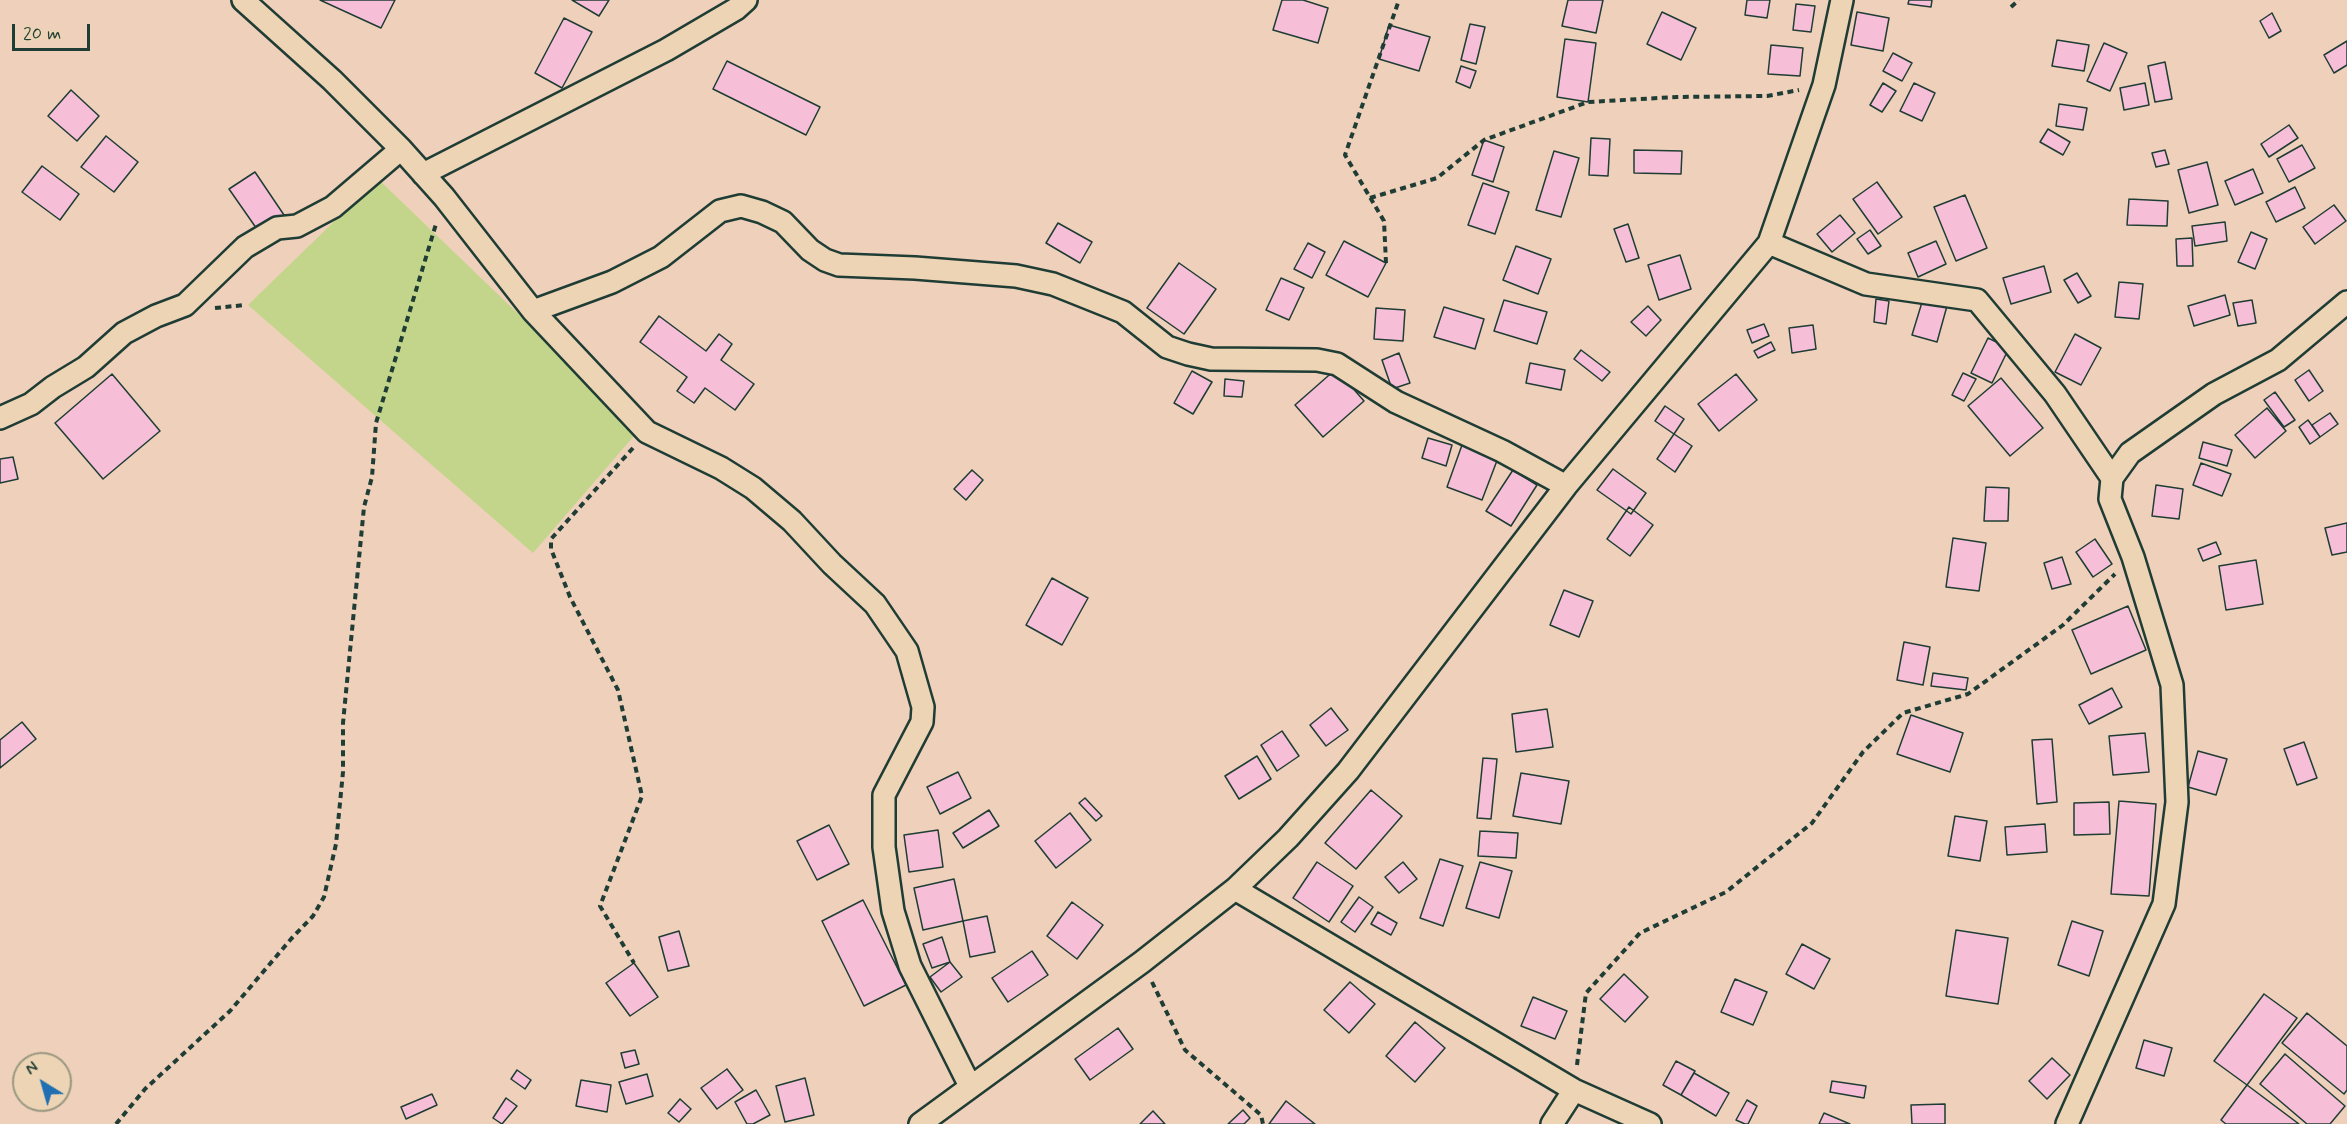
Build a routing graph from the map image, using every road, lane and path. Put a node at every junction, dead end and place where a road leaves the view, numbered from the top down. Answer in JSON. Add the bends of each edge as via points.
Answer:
{"nodes":[{"id":1,"x":243,"y":0,"type":"edge"},
{"id":2,"x":746,"y":0,"type":"edge"},
{"id":3,"x":1399,"y":0,"type":"edge"},
{"id":4,"x":1842,"y":0,"type":"edge"},
{"id":5,"x":2019,"y":0,"type":"edge"},
{"id":6,"x":2011,"y":7,"type":"dead end"},
{"id":7,"x":1824,"y":86,"type":"junction"},
{"id":8,"x":401,"y":149,"type":"junction"},
{"id":9,"x":423,"y":174,"type":"junction"},
{"id":10,"x":444,"y":197,"type":"junction"},
{"id":11,"x":1370,"y":198,"type":"junction"},
{"id":12,"x":1769,"y":243,"type":"junction"},
{"id":13,"x":1386,"y":263,"type":"dead end"},
{"id":14,"x":2347,"y":302,"type":"edge"},
{"id":15,"x":532,"y":311,"type":"junction"},
{"id":16,"x":0,"y":418,"type":"edge"},
{"id":17,"x":647,"y":432,"type":"junction"},
{"id":18,"x":2112,"y":478,"type":"junction"},
{"id":19,"x":1566,"y":486,"type":"junction"},
{"id":20,"x":2133,"y":557,"type":"junction"},
{"id":21,"x":1235,"y":889,"type":"junction"},
{"id":22,"x":1142,"y":962,"type":"junction"},
{"id":23,"x":634,"y":963,"type":"dead end"},
{"id":24,"x":970,"y":1086,"type":"junction"},
{"id":25,"x":1574,"y":1090,"type":"junction"},
{"id":26,"x":116,"y":1124,"type":"edge"},
{"id":27,"x":920,"y":1124,"type":"edge"},
{"id":28,"x":1263,"y":1124,"type":"edge"},
{"id":29,"x":1552,"y":1124,"type":"edge"},
{"id":30,"x":1650,"y":1124,"type":"edge"},
{"id":31,"x":2067,"y":1124,"type":"edge"}],
"edges":[{"from":1,"to":8,"type":"street"},
{"from":2,"to":9,"type":"street","via":[[675,45]]},
{"from":3,"to":11,"type":"path","via":[[1345,155]]},
{"from":4,"to":7,"type":"street"},
{"from":5,"to":6,"type":"path"},
{"from":7,"to":11,"type":"path","via":[[1767,96],[1588,102],[1484,140],[1437,178]]},
{"from":7,"to":12,"type":"street"},
{"from":8,"to":9,"type":"street"},
{"from":8,"to":16,"type":"street","via":[[333,207],[297,226],[278,228],[245,247],[185,305],[124,333],[86,367],[31,404]]},
{"from":9,"to":10,"type":"street"},
{"from":10,"to":15,"type":"street"},
{"from":10,"to":26,"type":"path","via":[[376,423],[343,723],[336,844],[324,897],[313,916],[230,1011],[145,1089]]},
{"from":11,"to":13,"type":"path","via":[[1384,221]]},
{"from":12,"to":18,"type":"street","via":[[1866,285],[1977,300],[2055,394]]},
{"from":12,"to":19,"type":"street"},
{"from":14,"to":18,"type":"street","via":[[2278,360],[2214,394],[2130,453]]},
{"from":15,"to":17,"type":"street"},
{"from":15,"to":19,"type":"street","via":[[612,282],[661,257],[720,211],[741,206],[783,222],[810,250],[839,265],[1016,276],[1053,284],[1123,312],[1167,347],[1188,354],[1211,359],[1317,360],[1338,364],[1396,402],[1502,451]]},
{"from":17,"to":23,"type":"path","via":[[551,539],[551,549],[570,597],[618,690],[642,795],[600,906]]},
{"from":17,"to":24,"type":"street","via":[[722,468],[753,488],[875,604],[907,651],[923,707],[922,722],[884,795],[884,847],[893,911],[910,966]]},
{"from":18,"to":20,"type":"street","via":[[2110,499]]},
{"from":19,"to":21,"type":"street","via":[[1348,771],[1288,838]]},
{"from":20,"to":25,"type":"path","via":[[2063,625],[1968,694],[1903,713],[1863,752],[1812,823],[1726,892],[1640,933],[1586,993]]},
{"from":20,"to":31,"type":"street","via":[[2172,685],[2177,802],[2164,904]]},
{"from":21,"to":22,"type":"street"},
{"from":21,"to":25,"type":"street"},
{"from":22,"to":24,"type":"street"},
{"from":22,"to":28,"type":"path","via":[[1185,1050],[1262,1115]]},
{"from":24,"to":27,"type":"street"},
{"from":25,"to":29,"type":"street"},
{"from":25,"to":30,"type":"street"}]}
